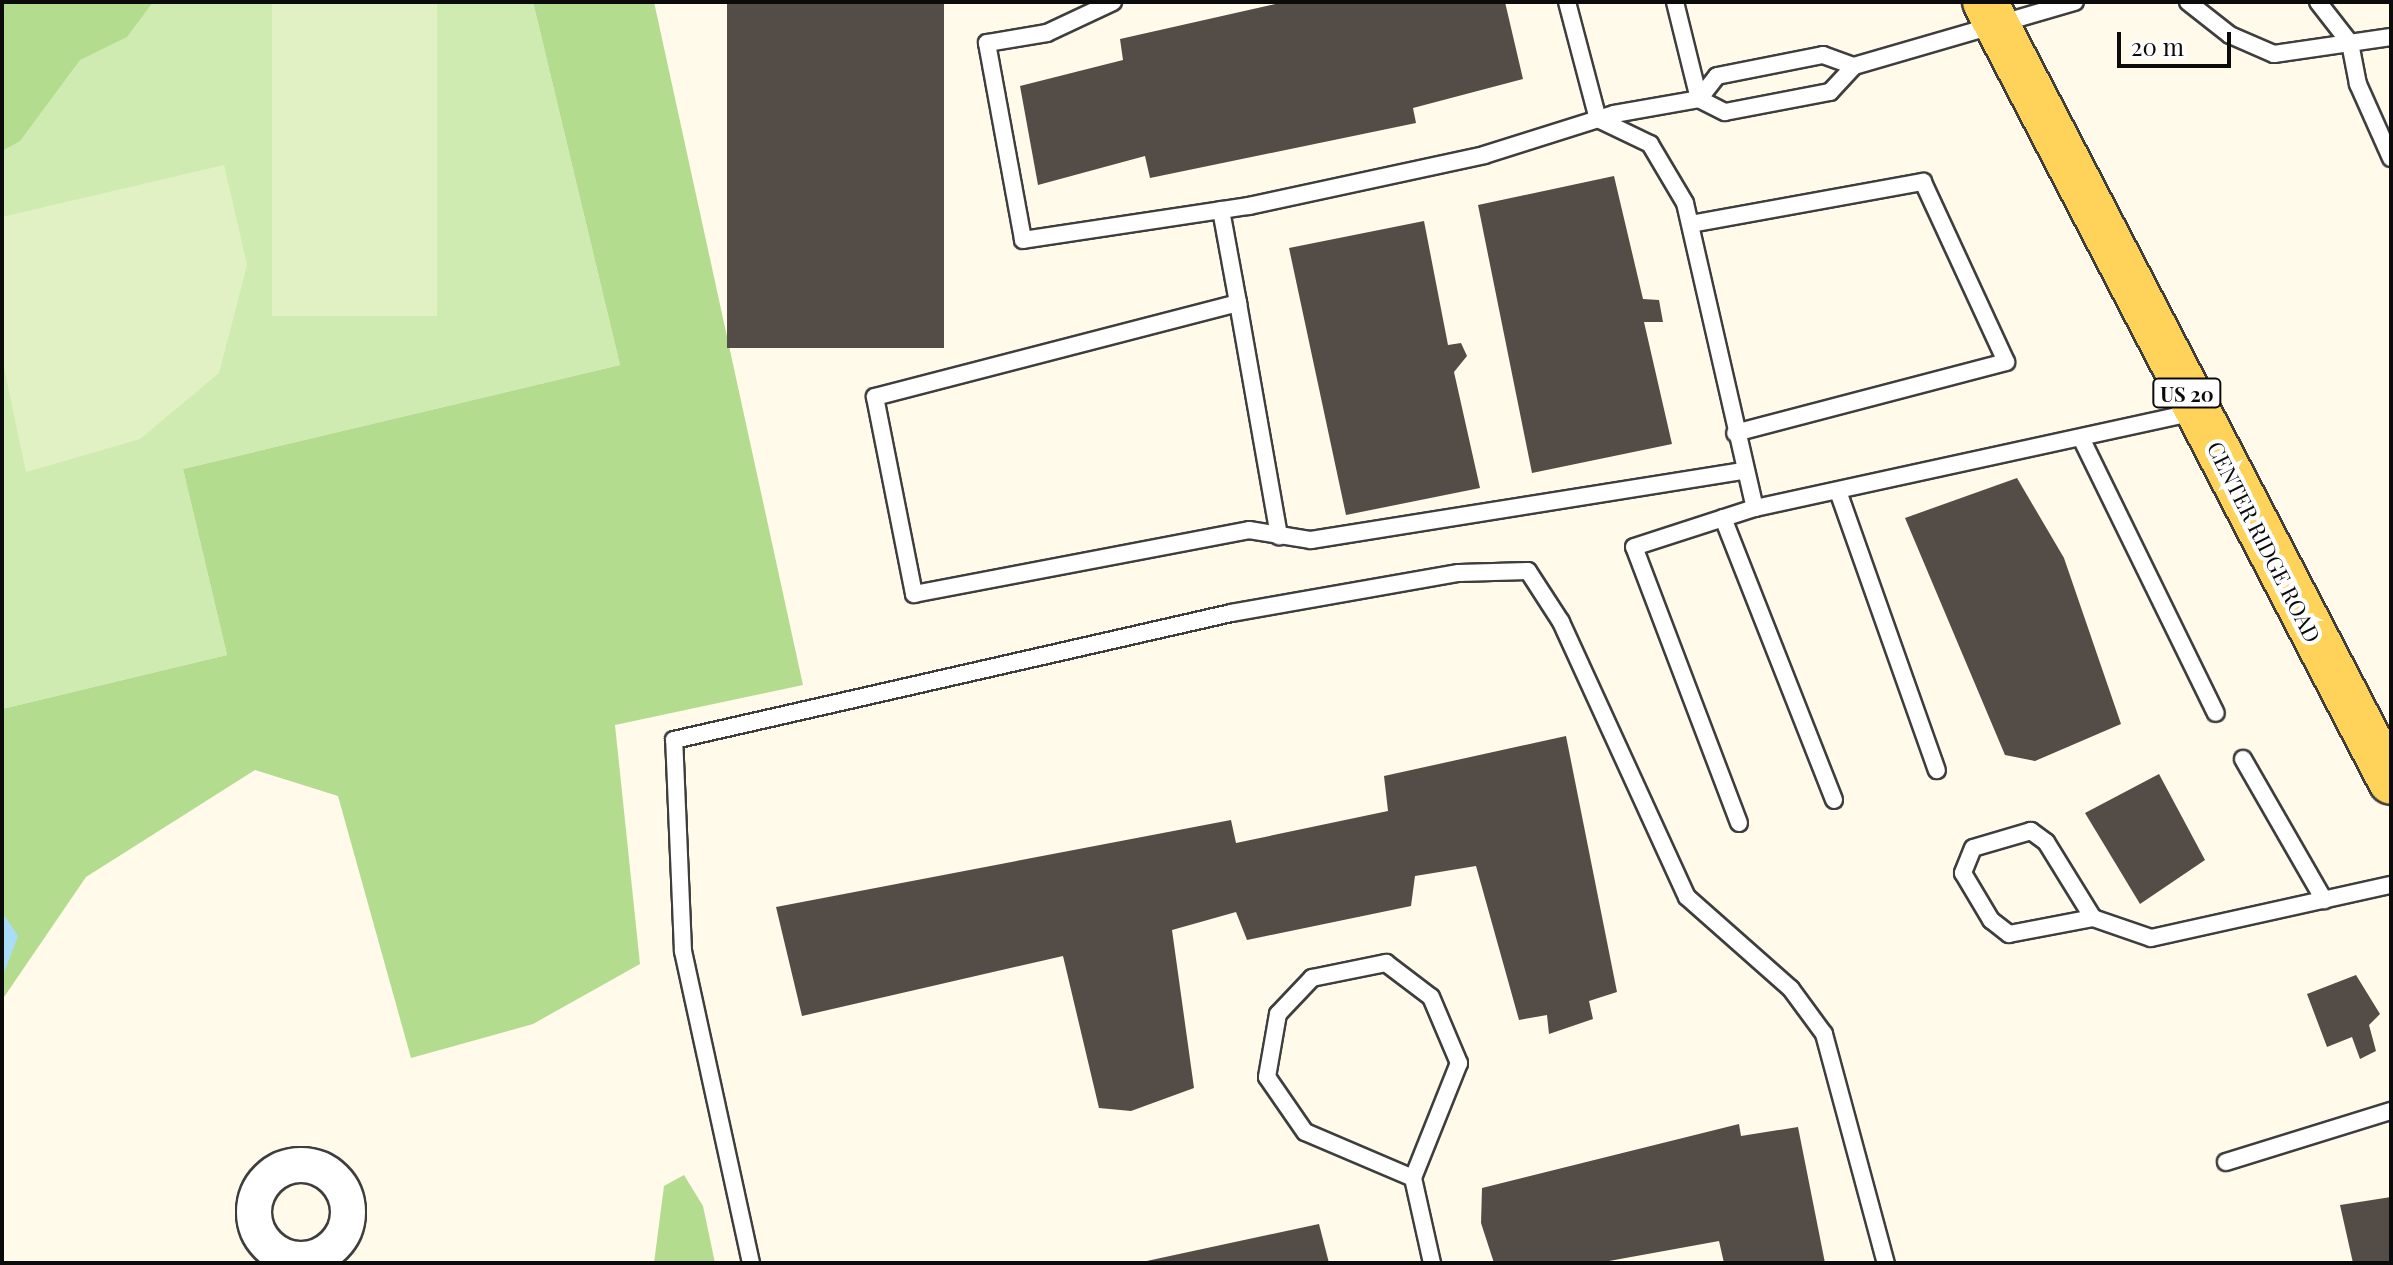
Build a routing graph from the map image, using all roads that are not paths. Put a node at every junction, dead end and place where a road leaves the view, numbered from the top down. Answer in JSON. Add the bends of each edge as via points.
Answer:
{"nodes":[{"id":1,"x":1113,"y":2,"type":"edge"},
{"id":2,"x":1567,"y":2,"type":"edge"},
{"id":3,"x":1675,"y":2,"type":"edge"},
{"id":4,"x":2075,"y":2,"type":"edge"},
{"id":5,"x":2188,"y":2,"type":"edge"},
{"id":6,"x":2318,"y":2,"type":"edge"},
{"id":7,"x":1995,"y":8,"type":"edge"},
{"id":8,"x":2391,"y":37,"type":"edge"},
{"id":9,"x":2350,"y":43,"type":"junction"},
{"id":10,"x":1854,"y":66,"type":"junction"},
{"id":11,"x":1699,"y":99,"type":"junction"},
{"id":12,"x":1598,"y":119,"type":"junction"},
{"id":13,"x":2391,"y":158,"type":"edge"},
{"id":14,"x":1221,"y":210,"type":"junction"},
{"id":15,"x":1691,"y":224,"type":"junction"},
{"id":16,"x":1238,"y":303,"type":"junction"},
{"id":17,"x":2197,"y":412,"type":"junction"},
{"id":18,"x":1735,"y":433,"type":"junction"},
{"id":19,"x":2081,"y":438,"type":"junction"},
{"id":20,"x":1741,"y":471,"type":"junction"},
{"id":21,"x":1839,"y":494,"type":"junction"},
{"id":22,"x":1755,"y":508,"type":"junction"},
{"id":23,"x":1723,"y":518,"type":"junction"},
{"id":24,"x":1279,"y":536,"type":"junction"},
{"id":25,"x":2216,"y":713,"type":"dead end"},
{"id":26,"x":2243,"y":759,"type":"dead end"},
{"id":27,"x":2386,"y":763,"type":"edge"},
{"id":28,"x":1937,"y":770,"type":"dead end"},
{"id":29,"x":1834,"y":800,"type":"dead end"},
{"id":30,"x":1739,"y":823,"type":"dead end"},
{"id":31,"x":2391,"y":885,"type":"edge"},
{"id":32,"x":2324,"y":900,"type":"junction"},
{"id":33,"x":2093,"y":918,"type":"junction"},
{"id":34,"x":2391,"y":1111,"type":"edge"},
{"id":35,"x":2226,"y":1162,"type":"dead end"},
{"id":36,"x":1413,"y":1178,"type":"junction"},
{"id":37,"x":751,"y":1263,"type":"edge"},
{"id":38,"x":1432,"y":1263,"type":"edge"},
{"id":39,"x":1886,"y":1263,"type":"edge"}],
"edges":[{"from":1,"to":14,"type":"lane","via":[[1047,33],[987,43],[1023,240]]},
{"from":2,"to":12,"type":"lane"},
{"from":3,"to":11,"type":"lane"},
{"from":4,"to":7,"type":"lane","via":[[2038,16]]},
{"from":5,"to":9,"type":"lane","via":[[2230,35],[2274,54]]},
{"from":6,"to":9,"type":"lane"},
{"from":7,"to":10,"type":"lane"},
{"from":7,"to":17,"type":"main road","name":"CENTER RIDGE ROAD","number":"US 20"},
{"from":8,"to":9,"type":"lane"},
{"from":9,"to":13,"type":"lane","via":[[2358,84]]},
{"from":10,"to":11,"type":"lane","via":[[1823,55],[1717,76]]},
{"from":10,"to":11,"type":"lane","via":[[1830,92],[1725,112]]},
{"from":11,"to":12,"type":"lane"},
{"from":12,"to":14,"type":"lane","via":[[1484,155]]},
{"from":12,"to":15,"type":"lane","via":[[1650,144]]},
{"from":14,"to":16,"type":"lane"},
{"from":15,"to":18,"type":"lane","via":[[1716,313]]},
{"from":15,"to":18,"type":"lane","via":[[1923,182],[2006,362]]},
{"from":16,"to":24,"type":"lane"},
{"from":16,"to":24,"type":"lane","via":[[875,397],[914,594],[1249,530]]},
{"from":17,"to":19,"type":"lane"},
{"from":17,"to":27,"type":"main road","name":"CENTER RIDGE ROAD","number":"US 20"},
{"from":18,"to":20,"type":"lane"},
{"from":19,"to":21,"type":"lane"},
{"from":19,"to":25,"type":"lane"},
{"from":20,"to":22,"type":"lane"},
{"from":20,"to":24,"type":"lane","via":[[1311,540]]},
{"from":21,"to":22,"type":"lane"},
{"from":21,"to":28,"type":"lane"},
{"from":22,"to":23,"type":"lane"},
{"from":23,"to":29,"type":"lane"},
{"from":23,"to":30,"type":"lane","via":[[1634,547]]},
{"from":26,"to":32,"type":"lane"},
{"from":31,"to":32,"type":"lane"},
{"from":32,"to":33,"type":"lane","via":[[2151,938]]},
{"from":33,"to":33,"type":"lane","via":[[2009,934],[1991,920],[1963,873],[1973,848],[2031,831],[2046,842]]},
{"from":34,"to":35,"type":"lane"},
{"from":36,"to":36,"type":"lane","via":[[1459,1063],[1431,997],[1386,963],[1312,978],[1278,1014],[1267,1077],[1305,1132]]},
{"from":36,"to":38,"type":"lane"},
{"from":37,"to":39,"type":"lane","via":[[683,951],[674,740],[1231,613],[1459,573],[1528,571],[1561,622],[1687,897],[1791,989],[1824,1034]]}]}
